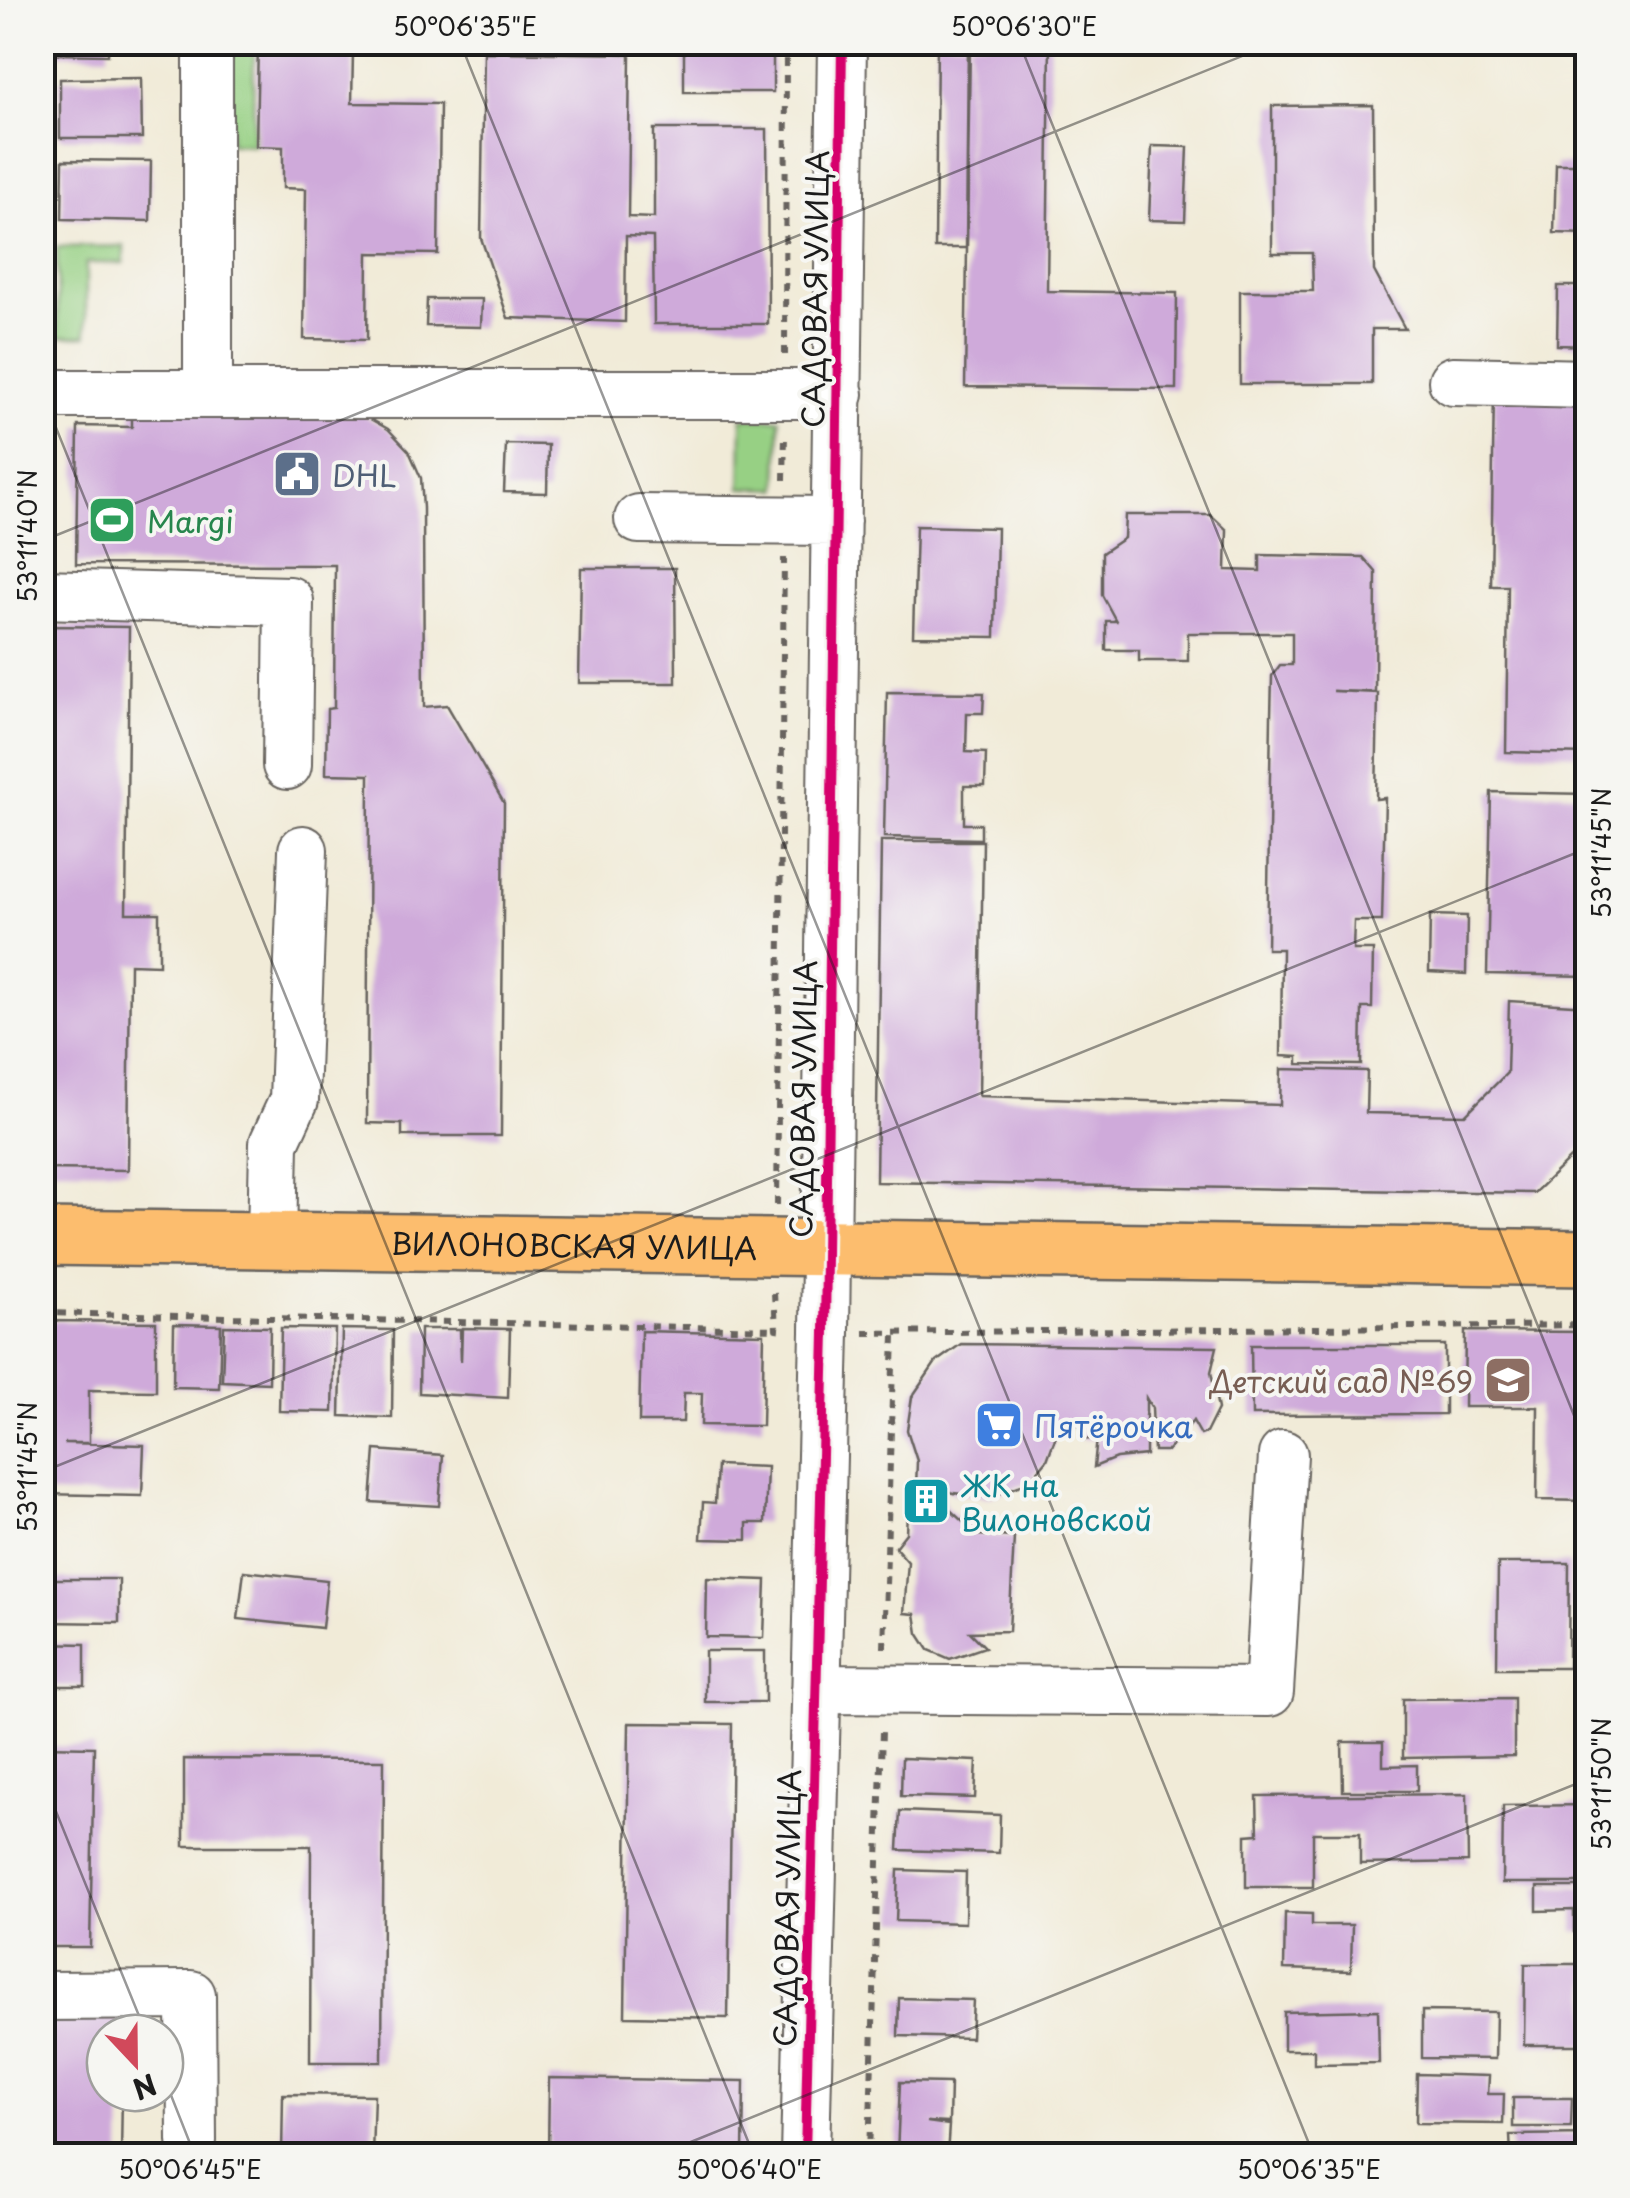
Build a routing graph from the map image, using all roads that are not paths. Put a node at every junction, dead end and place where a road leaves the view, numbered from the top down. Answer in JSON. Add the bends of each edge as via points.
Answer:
{"nodes":[{"id":1,"x":208,"y":42,"type":"edge"},
{"id":2,"x":842,"y":42,"type":"edge"},
{"id":3,"x":1454,"y":381,"type":"dead end"},
{"id":4,"x":1588,"y":384,"type":"edge"},
{"id":5,"x":42,"y":394,"type":"edge"},
{"id":6,"x":208,"y":394,"type":"junction"},
{"id":7,"x":838,"y":394,"type":"junction"},
{"id":8,"x":639,"y":519,"type":"dead end"},
{"id":9,"x":836,"y":520,"type":"junction"},
{"id":10,"x":42,"y":594,"type":"edge"},
{"id":11,"x":287,"y":765,"type":"dead end"},
{"id":12,"x":302,"y":850,"type":"dead end"},
{"id":13,"x":42,"y":1237,"type":"edge"},
{"id":14,"x":272,"y":1240,"type":"junction"},
{"id":15,"x":798,"y":1247,"type":"junction"},
{"id":16,"x":1588,"y":1258,"type":"edge"},
{"id":17,"x":1283,"y":1455,"type":"dead end"},
{"id":18,"x":816,"y":1689,"type":"junction"},
{"id":19,"x":42,"y":1996,"type":"edge"},
{"id":20,"x":192,"y":2141,"type":"dead end"},
{"id":21,"x":805,"y":2156,"type":"edge"}],
"edges":[{"from":1,"to":6,"type":"street"},
{"from":2,"to":7,"type":"street","name":"САДОВАЯ УЛИЦА"},
{"from":3,"to":4,"type":"street"},
{"from":5,"to":6,"type":"street"},
{"from":6,"to":7,"type":"street"},
{"from":7,"to":9,"type":"street","name":"САДОВАЯ УЛИЦА"},
{"from":8,"to":9,"type":"street"},
{"from":9,"to":15,"type":"street","name":"САДОВАЯ УЛИЦА"},
{"from":10,"to":11,"type":"street","via":[[288,600]]},
{"from":12,"to":14,"type":"street","via":[[294,1100],[274,1144]]},
{"from":13,"to":14,"type":"main road","name":"ВИЛОНОВСКАЯ УЛИЦА"},
{"from":14,"to":15,"type":"main road","name":"ВИЛОНОВСКАЯ УЛИЦА"},
{"from":15,"to":16,"type":"main road","name":"ВИЛОНОВСКАЯ УЛИЦА"},
{"from":15,"to":18,"type":"street","name":"САДОВАЯ УЛИЦА","via":[[825,1332]]},
{"from":17,"to":18,"type":"street","via":[[1269,1692]]},
{"from":18,"to":21,"type":"street","name":"САДОВАЯ УЛИЦА"},
{"from":19,"to":20,"type":"street","via":[[191,1995]]}]}
